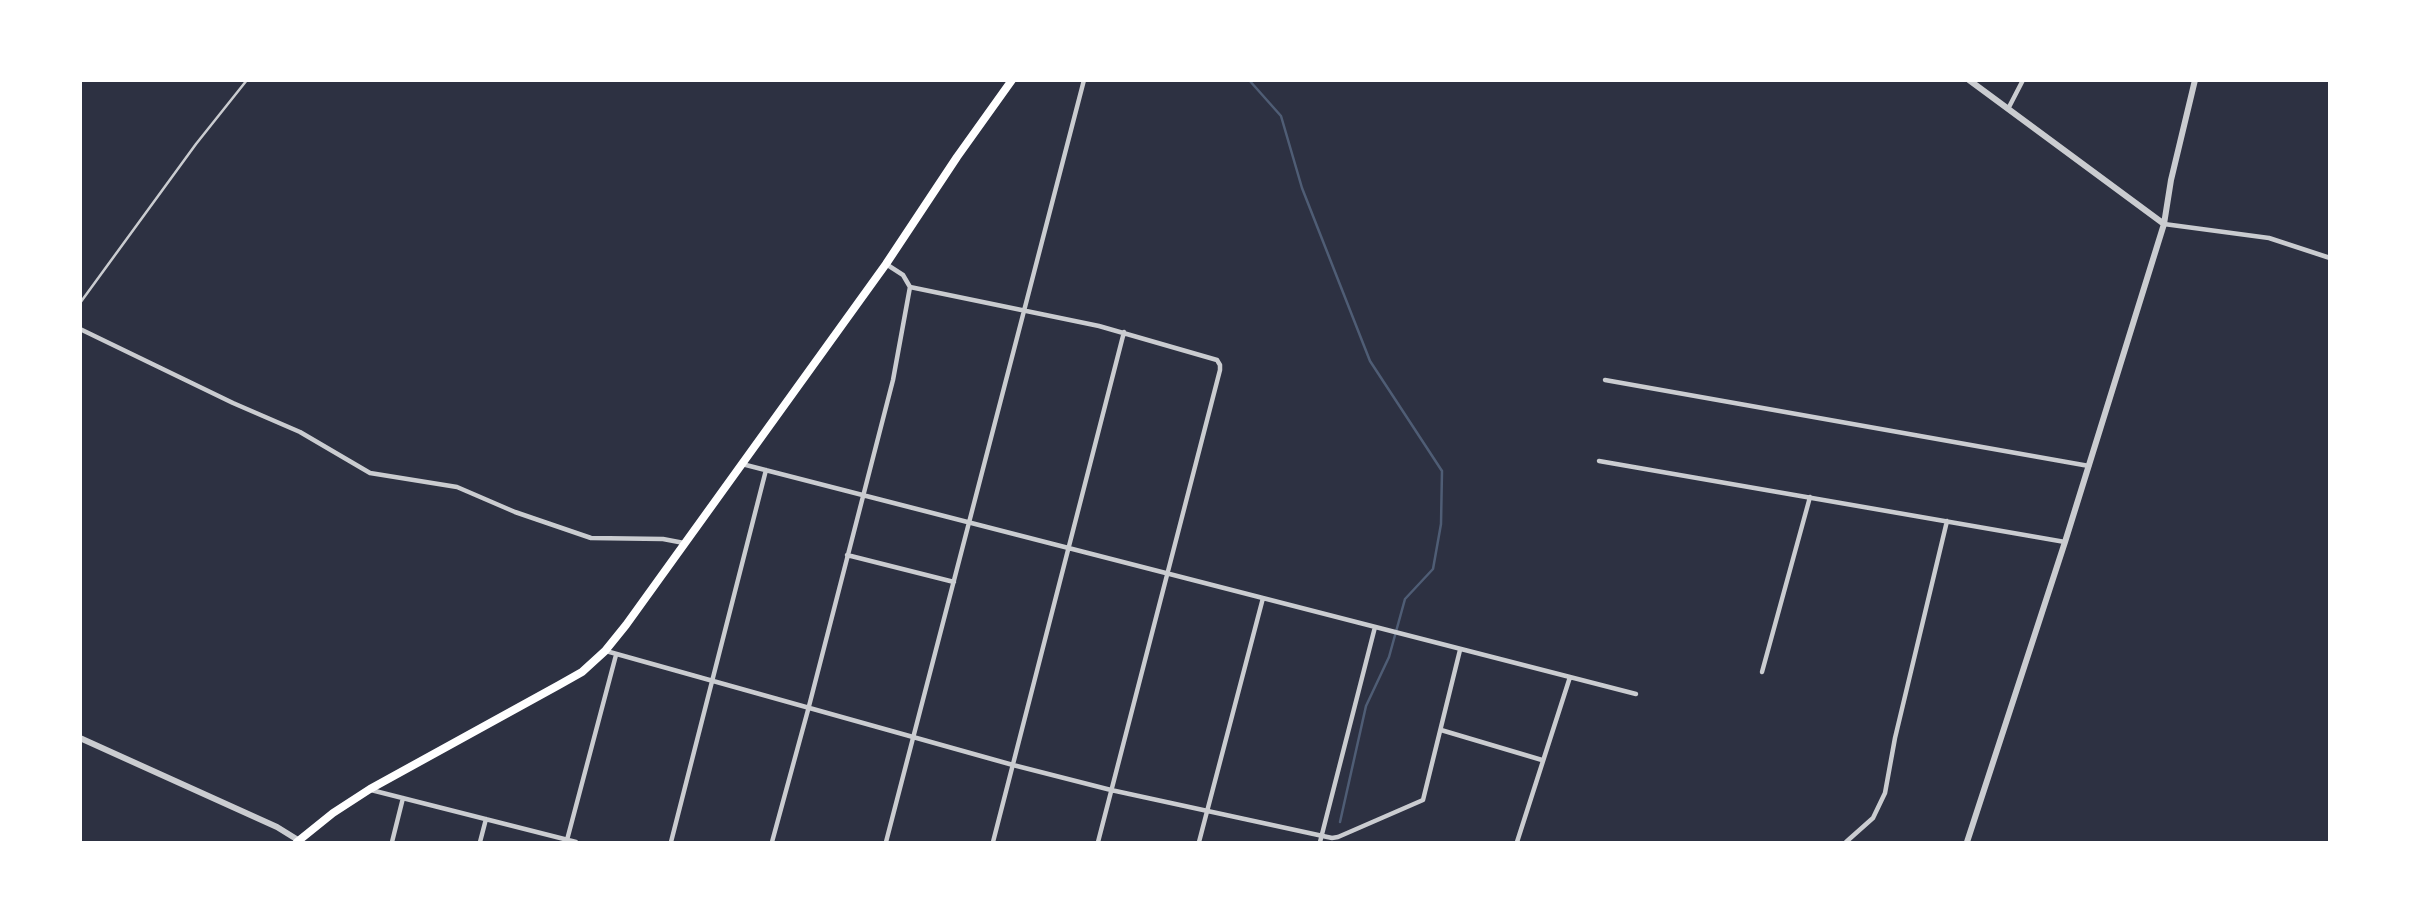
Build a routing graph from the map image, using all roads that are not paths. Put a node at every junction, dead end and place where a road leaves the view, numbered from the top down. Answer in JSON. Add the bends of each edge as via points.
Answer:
{"nodes":[{"id":1,"x":247,"y":80,"type":"edge"},
{"id":2,"x":1012,"y":80,"type":"edge"},
{"id":3,"x":1084,"y":80,"type":"edge"},
{"id":4,"x":1969,"y":80,"type":"edge"},
{"id":5,"x":2023,"y":80,"type":"edge"},
{"id":6,"x":2194,"y":80,"type":"edge"},
{"id":7,"x":2008,"y":109,"type":"junction"},
{"id":8,"x":2164,"y":223,"type":"junction"},
{"id":9,"x":2329,"y":258,"type":"edge"},
{"id":10,"x":886,"y":264,"type":"junction"},
{"id":11,"x":911,"y":287,"type":"junction"},
{"id":12,"x":80,"y":303,"type":"edge"},
{"id":13,"x":1024,"y":310,"type":"junction"},
{"id":14,"x":80,"y":329,"type":"edge"},
{"id":15,"x":1124,"y":332,"type":"junction"},
{"id":16,"x":1605,"y":380,"type":"dead end"},
{"id":17,"x":1599,"y":461,"type":"dead end"},
{"id":18,"x":741,"y":464,"type":"junction"},
{"id":19,"x":2089,"y":466,"type":"junction"},
{"id":20,"x":766,"y":470,"type":"junction"},
{"id":21,"x":863,"y":495,"type":"junction"},
{"id":22,"x":1810,"y":497,"type":"junction"},
{"id":23,"x":1947,"y":521,"type":"junction"},
{"id":24,"x":969,"y":522,"type":"junction"},
{"id":25,"x":2065,"y":542,"type":"junction"},
{"id":26,"x":685,"y":543,"type":"junction"},
{"id":27,"x":1070,"y":548,"type":"junction"},
{"id":28,"x":847,"y":555,"type":"junction"},
{"id":29,"x":1167,"y":573,"type":"junction"},
{"id":30,"x":954,"y":582,"type":"junction"},
{"id":31,"x":1263,"y":598,"type":"junction"},
{"id":32,"x":1375,"y":626,"type":"junction"},
{"id":33,"x":1460,"y":650,"type":"junction"},
{"id":34,"x":605,"y":651,"type":"junction"},
{"id":35,"x":616,"y":655,"type":"junction"},
{"id":36,"x":1762,"y":673,"type":"dead end"},
{"id":37,"x":1570,"y":677,"type":"junction"},
{"id":38,"x":712,"y":682,"type":"junction"},
{"id":39,"x":1636,"y":694,"type":"dead end"},
{"id":40,"x":808,"y":710,"type":"junction"},
{"id":41,"x":1441,"y":730,"type":"junction"},
{"id":42,"x":80,"y":737,"type":"edge"},
{"id":43,"x":913,"y":739,"type":"junction"},
{"id":44,"x":1542,"y":760,"type":"junction"},
{"id":45,"x":1013,"y":765,"type":"junction"},
{"id":46,"x":370,"y":789,"type":"junction"},
{"id":47,"x":1111,"y":790,"type":"junction"},
{"id":48,"x":403,"y":798,"type":"junction"},
{"id":49,"x":1207,"y":810,"type":"junction"},
{"id":50,"x":486,"y":819,"type":"junction"},
{"id":51,"x":1321,"y":836,"type":"junction"},
{"id":52,"x":298,"y":841,"type":"edge"},
{"id":53,"x":567,"y":841,"type":"edge"},
{"id":54,"x":392,"y":842,"type":"edge"},
{"id":55,"x":480,"y":842,"type":"edge"},
{"id":56,"x":576,"y":842,"type":"edge"},
{"id":57,"x":671,"y":842,"type":"edge"},
{"id":58,"x":772,"y":842,"type":"edge"},
{"id":59,"x":886,"y":842,"type":"edge"},
{"id":60,"x":993,"y":842,"type":"edge"},
{"id":61,"x":1098,"y":842,"type":"edge"},
{"id":62,"x":1199,"y":842,"type":"edge"},
{"id":63,"x":1320,"y":842,"type":"edge"},
{"id":64,"x":1517,"y":842,"type":"edge"},
{"id":65,"x":1846,"y":842,"type":"edge"},
{"id":66,"x":1967,"y":842,"type":"edge"}],
"edges":[{"from":1,"to":12,"type":"lane"},
{"from":2,"to":10,"type":"main road"},
{"from":3,"to":13,"type":"street"},
{"from":4,"to":7,"type":"street"},
{"from":5,"to":7,"type":"street"},
{"from":6,"to":8,"type":"street"},
{"from":7,"to":8,"type":"street"},
{"from":8,"to":9,"type":"street","via":[[2269,239]]},
{"from":8,"to":19,"type":"street"},
{"from":10,"to":11,"type":"street"},
{"from":10,"to":18,"type":"main road"},
{"from":11,"to":13,"type":"street"},
{"from":11,"to":21,"type":"street"},
{"from":13,"to":15,"type":"street"},
{"from":13,"to":24,"type":"street"},
{"from":14,"to":26,"type":"street","via":[[300,432],[370,472],[457,487],[591,538]]},
{"from":15,"to":27,"type":"street"},
{"from":15,"to":29,"type":"street","via":[[1217,360],[1220,365]]},
{"from":16,"to":19,"type":"street"},
{"from":17,"to":22,"type":"street"},
{"from":18,"to":20,"type":"street"},
{"from":18,"to":26,"type":"main road"},
{"from":19,"to":25,"type":"street"},
{"from":20,"to":21,"type":"street"},
{"from":20,"to":38,"type":"street"},
{"from":21,"to":24,"type":"street"},
{"from":21,"to":28,"type":"street"},
{"from":22,"to":23,"type":"street"},
{"from":22,"to":36,"type":"street"},
{"from":23,"to":25,"type":"street"},
{"from":23,"to":65,"type":"street","via":[[1885,793],[1873,818]]},
{"from":24,"to":27,"type":"street"},
{"from":24,"to":30,"type":"street"},
{"from":25,"to":66,"type":"street"},
{"from":26,"to":34,"type":"main road"},
{"from":27,"to":29,"type":"street"},
{"from":27,"to":45,"type":"street"},
{"from":28,"to":30,"type":"street"},
{"from":28,"to":40,"type":"street"},
{"from":29,"to":31,"type":"street"},
{"from":29,"to":47,"type":"street"},
{"from":30,"to":43,"type":"street"},
{"from":31,"to":32,"type":"street"},
{"from":31,"to":49,"type":"street"},
{"from":32,"to":33,"type":"street"},
{"from":32,"to":51,"type":"street"},
{"from":33,"to":37,"type":"street"},
{"from":33,"to":41,"type":"street"},
{"from":34,"to":35,"type":"street"},
{"from":34,"to":46,"type":"main road","via":[[582,672]]},
{"from":35,"to":38,"type":"street"},
{"from":35,"to":53,"type":"street"},
{"from":37,"to":39,"type":"street"},
{"from":37,"to":44,"type":"street"},
{"from":38,"to":40,"type":"street"},
{"from":38,"to":57,"type":"street"},
{"from":40,"to":43,"type":"street"},
{"from":40,"to":58,"type":"street"},
{"from":41,"to":44,"type":"street"},
{"from":41,"to":51,"type":"street","via":[[1423,800],[1338,837]]},
{"from":42,"to":52,"type":"street","via":[[278,827]]},
{"from":43,"to":45,"type":"street"},
{"from":43,"to":59,"type":"street"},
{"from":44,"to":64,"type":"street"},
{"from":45,"to":47,"type":"street"},
{"from":45,"to":60,"type":"street"},
{"from":46,"to":48,"type":"street"},
{"from":46,"to":52,"type":"main road"},
{"from":47,"to":49,"type":"street"},
{"from":47,"to":61,"type":"street"},
{"from":48,"to":50,"type":"street"},
{"from":48,"to":54,"type":"street"},
{"from":49,"to":51,"type":"street"},
{"from":49,"to":62,"type":"street"},
{"from":50,"to":53,"type":"street"},
{"from":50,"to":55,"type":"street"},
{"from":51,"to":63,"type":"street"},
{"from":53,"to":56,"type":"street"}]}
